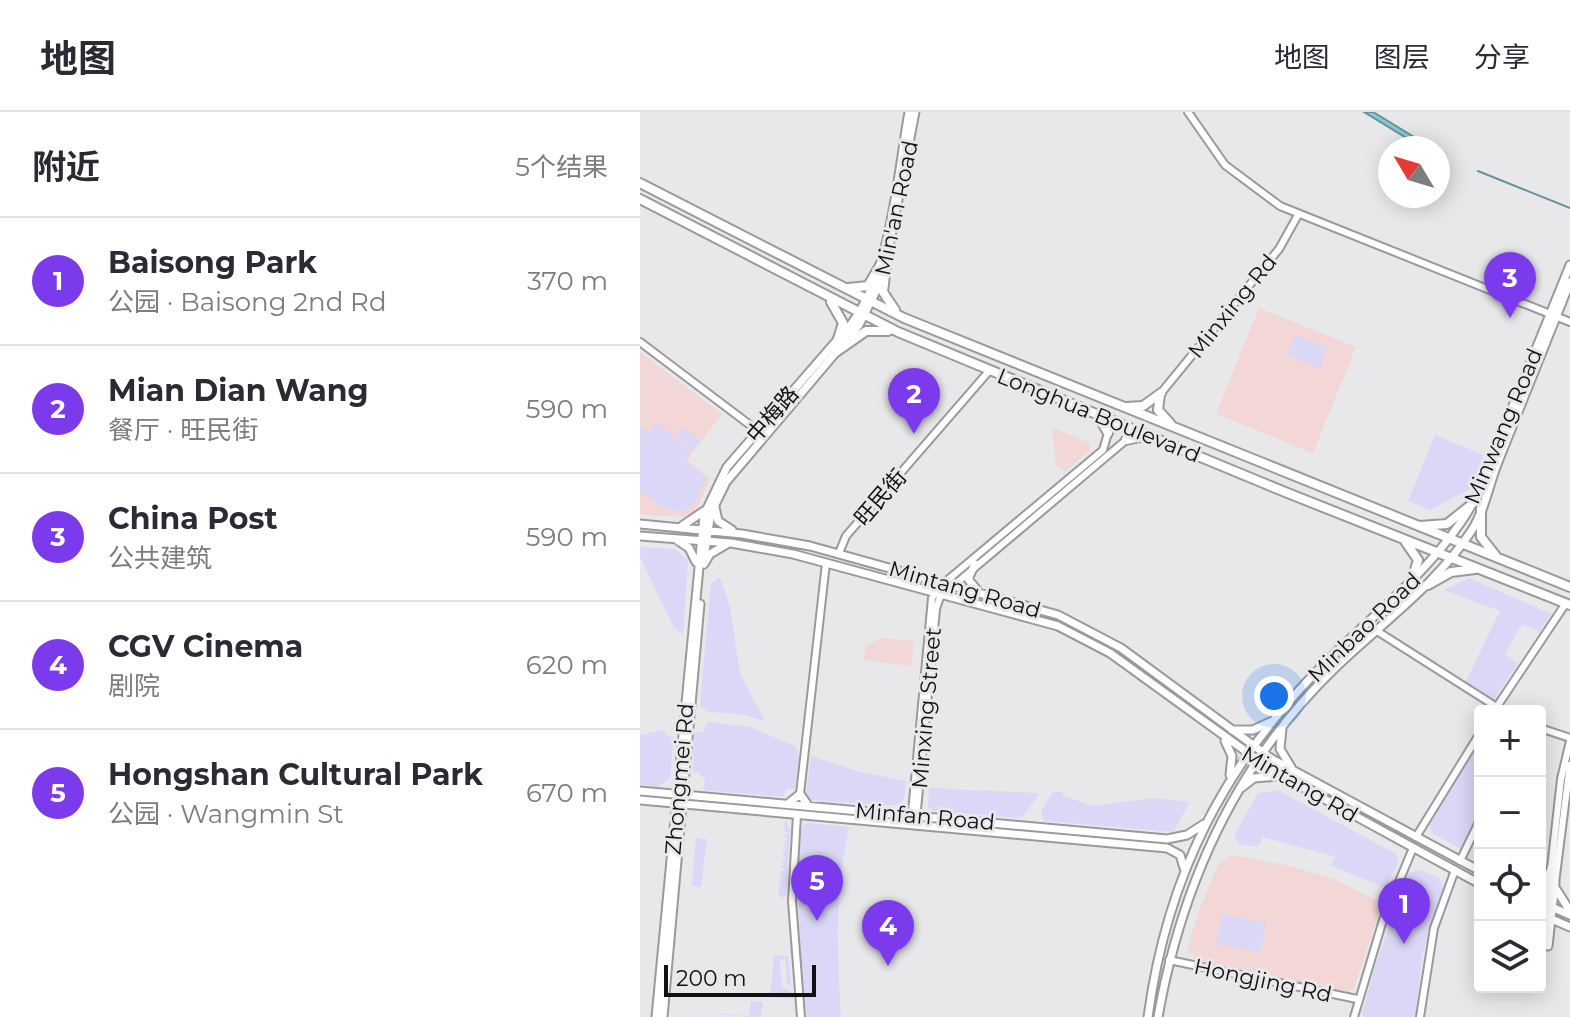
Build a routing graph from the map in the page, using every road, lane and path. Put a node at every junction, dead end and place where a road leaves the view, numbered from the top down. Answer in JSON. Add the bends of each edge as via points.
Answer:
{"nodes":[{"id":1,"x":912,"y":112,"type":"edge"},
{"id":2,"x":1188,"y":112,"type":"edge"},
{"id":3,"x":640,"y":183,"type":"edge"},
{"id":4,"x":640,"y":199,"type":"edge"},
{"id":5,"x":1298,"y":215,"type":"junction"},
{"id":6,"x":1570,"y":265,"type":"edge"},
{"id":7,"x":882,"y":266,"type":"junction"},
{"id":8,"x":1570,"y":282,"type":"edge"},
{"id":9,"x":838,"y":286,"type":"junction"},
{"id":10,"x":825,"y":296,"type":"junction"},
{"id":11,"x":870,"y":301,"type":"junction"},
{"id":12,"x":862,"y":315,"type":"junction"},
{"id":13,"x":1553,"y":315,"type":"junction"},
{"id":14,"x":904,"y":318,"type":"junction"},
{"id":15,"x":1570,"y":322,"type":"edge"},
{"id":16,"x":898,"y":332,"type":"junction"},
{"id":17,"x":838,"y":339,"type":"junction"},
{"id":18,"x":640,"y":342,"type":"edge"},
{"id":19,"x":836,"y":352,"type":"junction"},
{"id":20,"x":989,"y":371,"type":"junction"},
{"id":21,"x":1161,"y":393,"type":"junction"},
{"id":22,"x":1122,"y":407,"type":"junction"},
{"id":23,"x":1094,"y":413,"type":"junction"},
{"id":24,"x":1175,"y":428,"type":"junction"},
{"id":25,"x":758,"y":431,"type":"junction"},
{"id":26,"x":1108,"y":433,"type":"joint"},
{"id":27,"x":1153,"y":437,"type":"junction"},
{"id":28,"x":1126,"y":440,"type":"joint"},
{"id":29,"x":711,"y":505,"type":"junction"},
{"id":30,"x":1477,"y":507,"type":"junction"},
{"id":31,"x":640,"y":524,"type":"edge"},
{"id":32,"x":1417,"y":526,"type":"junction"},
{"id":33,"x":676,"y":527,"type":"junction"},
{"id":34,"x":704,"y":530,"type":"junction"},
{"id":35,"x":742,"y":534,"type":"junction"},
{"id":36,"x":640,"y":536,"type":"edge"},
{"id":37,"x":671,"y":537,"type":"junction"},
{"id":38,"x":1401,"y":537,"type":"junction"},
{"id":39,"x":1448,"y":539,"type":"junction"},
{"id":40,"x":702,"y":541,"type":"junction"},
{"id":41,"x":731,"y":543,"type":"junction"},
{"id":42,"x":1461,"y":544,"type":"junction"},
{"id":43,"x":1439,"y":552,"type":"junction"},
{"id":44,"x":839,"y":553,"type":"junction"},
{"id":45,"x":1451,"y":557,"type":"junction"},
{"id":46,"x":1499,"y":559,"type":"junction"},
{"id":47,"x":826,"y":563,"type":"junction"},
{"id":48,"x":975,"y":564,"type":"junction"},
{"id":49,"x":700,"y":569,"type":"junction"},
{"id":50,"x":1482,"y":570,"type":"junction"},
{"id":51,"x":1570,"y":576,"type":"edge"},
{"id":52,"x":1556,"y":581,"type":"junction"},
{"id":53,"x":1411,"y":583,"type":"junction"},
{"id":54,"x":948,"y":584,"type":"junction"},
{"id":55,"x":1428,"y":585,"type":"junction"},
{"id":56,"x":1570,"y":587,"type":"edge"},
{"id":57,"x":939,"y":593,"type":"junction"},
{"id":58,"x":982,"y":593,"type":"junction"},
{"id":59,"x":1568,"y":604,"type":"edge"},
{"id":60,"x":1377,"y":631,"type":"junction"},
{"id":61,"x":1489,"y":705,"type":"edge"},
{"id":62,"x":1500,"y":705,"type":"edge"},
{"id":63,"x":1275,"y":719,"type":"junction"},
{"id":64,"x":1284,"y":724,"type":"junction"},
{"id":65,"x":1227,"y":729,"type":"junction"},
{"id":66,"x":1546,"y":730,"type":"edge"},
{"id":67,"x":1221,"y":737,"type":"junction"},
{"id":68,"x":1570,"y":740,"type":"edge"},
{"id":69,"x":1474,"y":743,"type":"edge"},
{"id":70,"x":1252,"y":746,"type":"junction"},
{"id":71,"x":1261,"y":752,"type":"junction"},
{"id":72,"x":1246,"y":754,"type":"junction"},
{"id":73,"x":1255,"y":760,"type":"junction"},
{"id":74,"x":1570,"y":765,"type":"edge"},
{"id":75,"x":1298,"y":775,"type":"junction"},
{"id":76,"x":682,"y":777,"type":"junction"},
{"id":77,"x":1284,"y":778,"type":"junction"},
{"id":78,"x":1228,"y":782,"type":"junction"},
{"id":79,"x":640,"y":791,"type":"edge"},
{"id":80,"x":660,"y":793,"type":"junction"},
{"id":81,"x":800,"y":794,"type":"junction"},
{"id":82,"x":1232,"y":798,"type":"junction"},
{"id":83,"x":680,"y":799,"type":"junction"},
{"id":84,"x":640,"y":800,"type":"edge"},
{"id":85,"x":653,"y":801,"type":"junction"},
{"id":86,"x":701,"y":801,"type":"junction"},
{"id":87,"x":1564,"y":803,"type":"edge"},
{"id":88,"x":787,"y":804,"type":"junction"},
{"id":89,"x":809,"y":806,"type":"junction"},
{"id":90,"x":797,"y":815,"type":"junction"},
{"id":91,"x":914,"y":819,"type":"junction"},
{"id":92,"x":1205,"y":823,"type":"junction"},
{"id":93,"x":678,"y":824,"type":"junction"},
{"id":94,"x":1474,"y":832,"type":"edge"},
{"id":95,"x":1416,"y":837,"type":"junction"},
{"id":96,"x":1413,"y":848,"type":"junction"},
{"id":97,"x":1460,"y":861,"type":"junction"},
{"id":98,"x":1474,"y":868,"type":"edge"},
{"id":99,"x":1551,"y":868,"type":"junction"},
{"id":100,"x":1184,"y":869,"type":"junction"},
{"id":101,"x":1455,"y":870,"type":"junction"},
{"id":102,"x":1546,"y":876,"type":"edge"},
{"id":103,"x":1474,"y":881,"type":"edge"},
{"id":104,"x":1555,"y":883,"type":"junction"},
{"id":105,"x":1546,"y":905,"type":"edge"},
{"id":106,"x":1570,"y":913,"type":"edge"},
{"id":107,"x":1546,"y":916,"type":"edge"},
{"id":108,"x":1570,"y":927,"type":"edge"},
{"id":109,"x":1546,"y":945,"type":"edge"},
{"id":110,"x":1169,"y":960,"type":"junction"},
{"id":111,"x":1357,"y":999,"type":"junction"},
{"id":112,"x":656,"y":1017,"type":"edge"},
{"id":113,"x":663,"y":1017,"type":"edge"},
{"id":114,"x":801,"y":1017,"type":"edge"},
{"id":115,"x":1148,"y":1017,"type":"edge"},
{"id":116,"x":1158,"y":1017,"type":"edge"},
{"id":117,"x":1354,"y":1017,"type":"edge"},
{"id":118,"x":1420,"y":1017,"type":"edge"}],
"edges":[{"from":1,"to":7,"type":"main road","name":"Min'an Road"},
{"from":2,"to":5,"type":"street","via":[[1234,174]]},
{"from":3,"to":9,"type":"main road","name":"Longhua Boulevard"},
{"from":4,"to":10,"type":"main road","name":"Longhua Boulevard"},
{"from":5,"to":13,"type":"street"},
{"from":5,"to":21,"type":"street","name":"Minxing Rd","via":[[1279,249]]},
{"from":6,"to":13,"type":"main road"},
{"from":7,"to":9,"type":"main road","via":[[865,288]]},
{"from":7,"to":11,"type":"main road","name":"Min'an Road"},
{"from":7,"to":14,"type":"main road","via":[[883,292]]},
{"from":8,"to":13,"type":"main road"},
{"from":9,"to":11,"type":"main road","name":"Longhua Boulevard"},
{"from":10,"to":12,"type":"main road","name":"Longhua Boulevard"},
{"from":10,"to":17,"type":"main road","via":[[843,318]]},
{"from":11,"to":12,"type":"main road","name":"中梅路"},
{"from":11,"to":14,"type":"main road","name":"Longhua Boulevard"},
{"from":12,"to":16,"type":"main road","name":"Longhua Boulevard"},
{"from":12,"to":17,"type":"main road","name":"中梅路"},
{"from":12,"to":19,"type":"main road","name":"中梅路"},
{"from":13,"to":15,"type":"street"},
{"from":13,"to":30,"type":"main road"},
{"from":14,"to":22,"type":"main road","name":"Longhua Boulevard"},
{"from":16,"to":19,"type":"main road","via":[[866,331]]},
{"from":16,"to":20,"type":"main road","name":"Longhua Boulevard"},
{"from":17,"to":25,"type":"main road","name":"中梅路"},
{"from":18,"to":25,"type":"street"},
{"from":19,"to":29,"type":"main road","name":"中梅路","via":[[735,469]]},
{"from":20,"to":23,"type":"main road","name":"Longhua Boulevard"},
{"from":20,"to":44,"type":"street","name":"旺民街","via":[[846,536]]},
{"from":21,"to":22,"type":"main road","via":[[1143,406]]},
{"from":21,"to":24,"type":"main road","via":[[1160,413]]},
{"from":22,"to":24,"type":"main road","name":"Longhua Boulevard"},
{"from":23,"to":26,"type":"main road"},
{"from":23,"to":27,"type":"main road","name":"Longhua Boulevard"},
{"from":24,"to":32,"type":"main road","name":"Longhua Boulevard"},
{"from":25,"to":29,"type":"main road","name":"中梅路","via":[[727,467]]},
{"from":26,"to":54,"type":"street","name":"Minxing Street","via":[[1103,450]]},
{"from":27,"to":28,"type":"main road"},
{"from":27,"to":38,"type":"main road","name":"Longhua Boulevard"},
{"from":28,"to":48,"type":"street","name":"Minxing Street"},
{"from":29,"to":33,"type":"main road","via":[[694,521]]},
{"from":29,"to":34,"type":"main road","name":"中梅路"},
{"from":29,"to":35,"type":"main road","via":[[721,524]]},
{"from":30,"to":32,"type":"main road","via":[[1447,524]]},
{"from":30,"to":39,"type":"main road","name":"Minwang Road"},
{"from":30,"to":42,"type":"main road","name":"Minwang Road"},
{"from":30,"to":46,"type":"main road","via":[[1481,537]]},
{"from":31,"to":33,"type":"main road","name":"Mintang Road"},
{"from":32,"to":39,"type":"main road","name":"Longhua Boulevard"},
{"from":33,"to":34,"type":"main road","name":"Mintang Road"},
{"from":34,"to":35,"type":"main road","name":"Mintang Road"},
{"from":34,"to":40,"type":"main road","name":"中梅路"},
{"from":35,"to":44,"type":"main road","name":"Mintang Road"},
{"from":36,"to":37,"type":"main road","name":"Mintang Road"},
{"from":37,"to":40,"type":"main road","name":"Mintang Road"},
{"from":37,"to":49,"type":"main road","via":[[689,548]]},
{"from":38,"to":43,"type":"main road","name":"Longhua Boulevard"},
{"from":38,"to":53,"type":"main road","via":[[1417,556]]},
{"from":39,"to":42,"type":"main road","name":"Longhua Boulevard"},
{"from":39,"to":43,"type":"main road","name":"Minbao Road"},
{"from":40,"to":41,"type":"main road","name":"Mintang Road"},
{"from":40,"to":49,"type":"main road","name":"Zhongmei Rd"},
{"from":41,"to":47,"type":"main road","name":"Mintang Road"},
{"from":41,"to":49,"type":"main road","via":[[710,554]]},
{"from":42,"to":45,"type":"main road","name":"Minbao Road"},
{"from":42,"to":46,"type":"main road","name":"Longhua Boulevard"},
{"from":43,"to":45,"type":"main road","name":"Longhua Boulevard"},
{"from":43,"to":53,"type":"main road","name":"Minbao Road"},
{"from":44,"to":54,"type":"main road","name":"Mintang Road"},
{"from":45,"to":50,"type":"main road","name":"Longhua Boulevard"},
{"from":45,"to":55,"type":"main road","name":"Minbao Road"},
{"from":46,"to":52,"type":"main road","name":"Longhua Boulevard"},
{"from":47,"to":57,"type":"main road","name":"Mintang Road"},
{"from":47,"to":81,"type":"street"},
{"from":48,"to":54,"type":"street","name":"Minxing Street"},
{"from":48,"to":58,"type":"main road","via":[[968,581]]},
{"from":49,"to":76,"type":"main road","name":"Zhongmei Rd"},
{"from":50,"to":55,"type":"main road","via":[[1457,570]]},
{"from":50,"to":59,"type":"main road","name":"Longhua Boulevard"},
{"from":51,"to":52,"type":"main road"},
{"from":52,"to":56,"type":"main road","name":"Longhua Boulevard"},
{"from":53,"to":63,"type":"main road","name":"Minbao Road","via":[[1317,671]]},
{"from":54,"to":57,"type":"street","name":"Minxing Street"},
{"from":54,"to":58,"type":"main road","name":"Mintang Road"},
{"from":55,"to":60,"type":"main road","name":"Minbao Road"},
{"from":57,"to":67,"type":"main road","name":"Mintang Rd","via":[[1040,619],[1086,639]]},
{"from":57,"to":91,"type":"street","name":"Minxing Street"},
{"from":58,"to":65,"type":"main road","name":"Mintang Road","via":[[1058,615],[1098,634]]},
{"from":59,"to":62,"type":"street"},
{"from":60,"to":61,"type":"street"},
{"from":60,"to":64,"type":"main road","name":"Minbao Road","via":[[1325,677]]},
{"from":63,"to":65,"type":"main road","via":[[1253,730]]},
{"from":63,"to":70,"type":"main road","name":"Minbao Road"},
{"from":64,"to":71,"type":"main road","name":"Minbao Road"},
{"from":64,"to":75,"type":"main road","via":[[1280,749]]},
{"from":65,"to":70,"type":"main road","name":"Mintang Road"},
{"from":66,"to":68,"type":"street"},
{"from":67,"to":72,"type":"main road","name":"Mintang Rd"},
{"from":67,"to":78,"type":"main road","via":[[1232,756]]},
{"from":68,"to":87,"type":"street"},
{"from":69,"to":95,"type":"street"},
{"from":70,"to":71,"type":"main road","name":"Mintang Rd"},
{"from":70,"to":72,"type":"main road","name":"Minbao Road"},
{"from":71,"to":73,"type":"main road","name":"Minbao Road"},
{"from":71,"to":75,"type":"main road","name":"Mintang Rd"},
{"from":72,"to":73,"type":"main road","name":"Mintang Rd"},
{"from":72,"to":78,"type":"main road","name":"Minbao Road"},
{"from":73,"to":77,"type":"main road","name":"Mintang Rd"},
{"from":73,"to":82,"type":"main road","name":"Minbao Road"},
{"from":74,"to":87,"type":"street"},
{"from":75,"to":95,"type":"main road","name":"Mintang Rd"},
{"from":76,"to":80,"type":"main road"},
{"from":76,"to":83,"type":"main road","name":"Zhongmei Rd"},
{"from":76,"to":86,"type":"main road"},
{"from":77,"to":82,"type":"main road","via":[[1254,778]]},
{"from":77,"to":96,"type":"main road","name":"Mintang Rd"},
{"from":78,"to":92,"type":"main road","name":"Minbao Road"},
{"from":79,"to":80,"type":"main road","name":"Minfan Road"},
{"from":80,"to":83,"type":"main road","name":"Minfan Road"},
{"from":81,"to":88,"type":"main road"},
{"from":81,"to":89,"type":"main road"},
{"from":82,"to":110,"type":"main road","name":"Minbao Road","via":[[1190,891]]},
{"from":83,"to":85,"type":"main road","name":"Minfan Road"},
{"from":83,"to":86,"type":"main road","name":"Minfan Road"},
{"from":83,"to":93,"type":"main road","name":"Zhongmei Rd"},
{"from":84,"to":85,"type":"main road","name":"Minfan Road"},
{"from":85,"to":93,"type":"main road"},
{"from":86,"to":88,"type":"main road","name":"Minfan Road"},
{"from":86,"to":90,"type":"main road","name":"Minfan Road"},
{"from":86,"to":93,"type":"main road"},
{"from":87,"to":99,"type":"street"},
{"from":87,"to":104,"type":"street"},
{"from":88,"to":89,"type":"main road","name":"Minfan Road"},
{"from":89,"to":91,"type":"main road","name":"Minfan Road"},
{"from":90,"to":91,"type":"main road","name":"Minfan Road"},
{"from":90,"to":114,"type":"street","via":[[792,926]]},
{"from":91,"to":92,"type":"main road","name":"Minfan Road","via":[[1167,839],[1187,835]]},
{"from":91,"to":100,"type":"main road","name":"Minfan Road","via":[[1167,848],[1180,855]]},
{"from":92,"to":100,"type":"main road","name":"Minbao Road"},
{"from":93,"to":112,"type":"main road","name":"Zhongmei Rd"},
{"from":93,"to":113,"type":"main road","name":"Zhongmei Rd"},
{"from":94,"to":97,"type":"street"},
{"from":95,"to":97,"type":"main road","name":"Mintang Rd"},
{"from":96,"to":101,"type":"main road","name":"Mintang Rd"},
{"from":96,"to":111,"type":"street"},
{"from":97,"to":98,"type":"main road","name":"Mintang Rd"},
{"from":99,"to":102,"type":"main road"},
{"from":99,"to":105,"type":"main road"},
{"from":100,"to":115,"type":"main road","name":"Minbao Road","via":[[1159,951]]},
{"from":101,"to":103,"type":"main road","name":"Mintang Rd"},
{"from":101,"to":118,"type":"street","via":[[1434,928]]},
{"from":104,"to":105,"type":"main road"},
{"from":104,"to":106,"type":"main road","via":[[1557,896]]},
{"from":105,"to":106,"type":"main road"},
{"from":107,"to":108,"type":"main road"},
{"from":108,"to":109,"type":"main road"},
{"from":110,"to":111,"type":"street","name":"Hongjing Rd"},
{"from":110,"to":116,"type":"main road","name":"Minbao Road"},
{"from":111,"to":117,"type":"street"}]}
